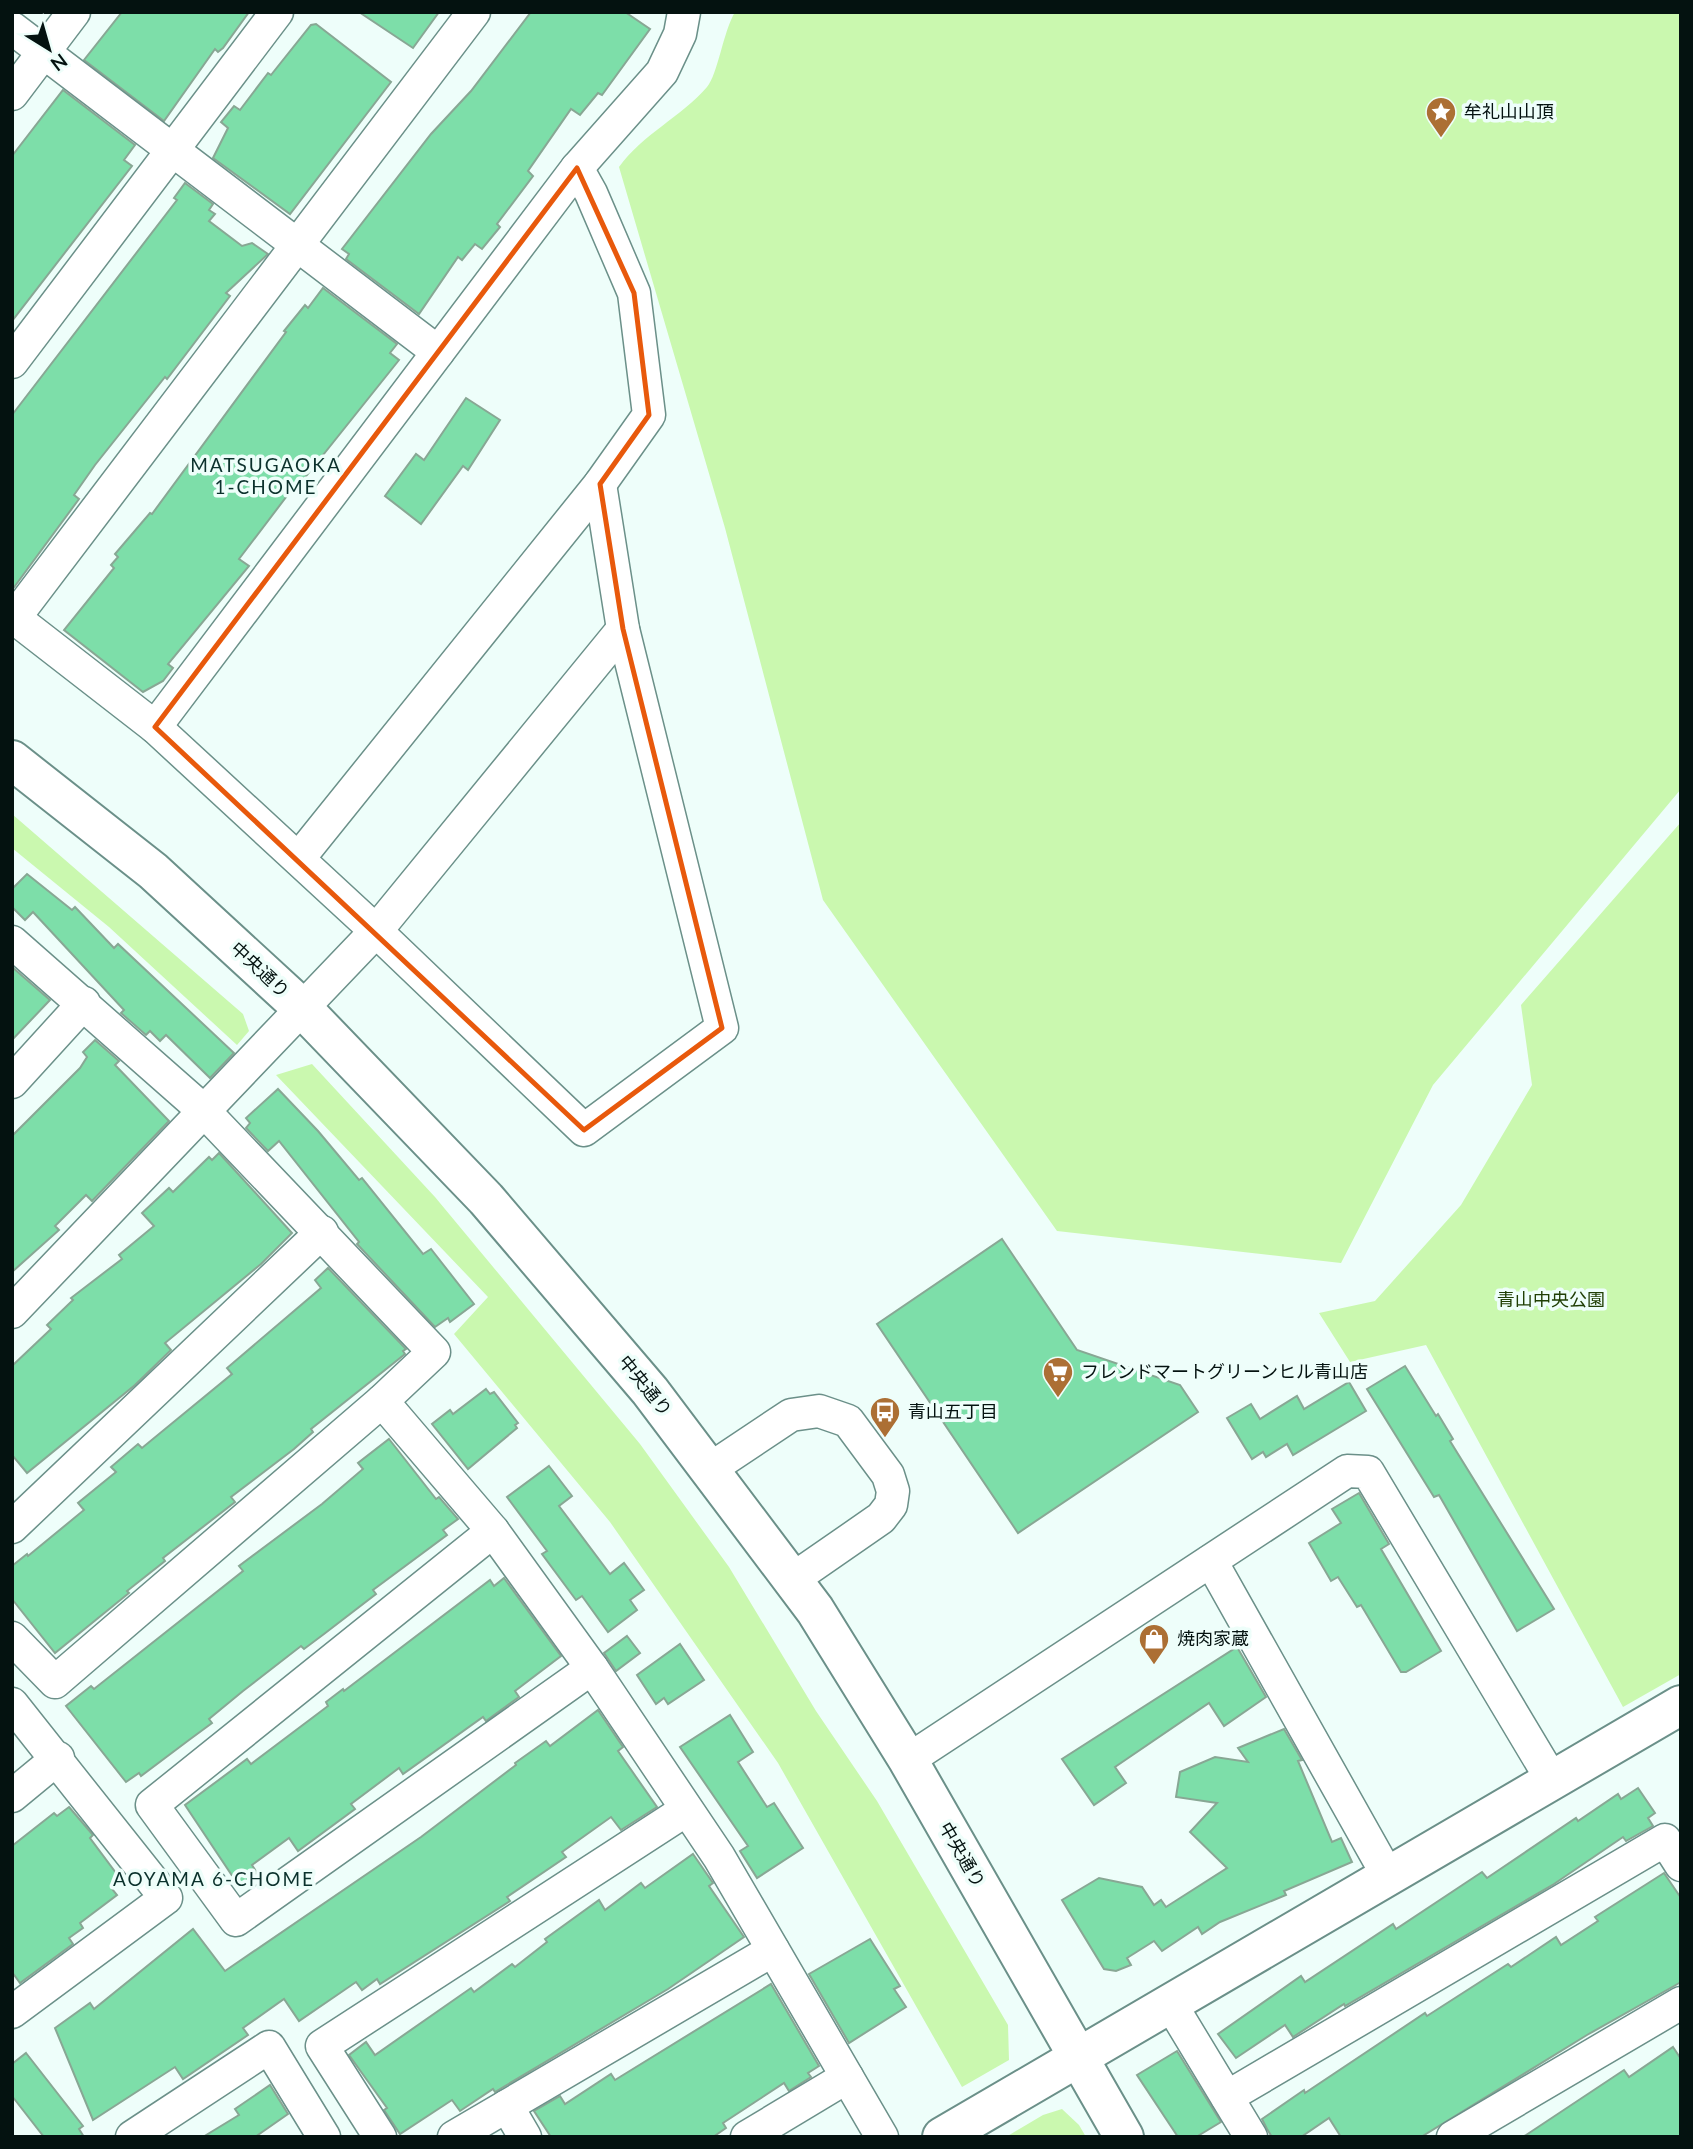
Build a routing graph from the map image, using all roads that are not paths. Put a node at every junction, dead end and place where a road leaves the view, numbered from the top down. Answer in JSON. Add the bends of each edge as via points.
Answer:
{"nodes":[{"id":1,"x":74,"y":12,"type":"edge"},
{"id":2,"x":277,"y":12,"type":"edge"},
{"id":3,"x":474,"y":12,"type":"edge"},
{"id":4,"x":684,"y":12,"type":"edge"},
{"id":5,"x":12,"y":28,"type":"edge"},
{"id":6,"x":44,"y":52,"type":"junction"},
{"id":7,"x":12,"y":94,"type":"edge"},
{"id":8,"x":173,"y":150,"type":"junction"},
{"id":9,"x":577,"y":168,"type":"junction"},
{"id":10,"x":298,"y":245,"type":"junction"},
{"id":11,"x":438,"y":352,"type":"junction"},
{"id":12,"x":12,"y":362,"type":"edge"},
{"id":13,"x":600,"y":484,"type":"junction"},
{"id":14,"x":13,"y":616,"type":"edge"},
{"id":15,"x":623,"y":629,"type":"junction"},
{"id":16,"x":155,"y":727,"type":"junction"},
{"id":17,"x":12,"y":760,"type":"edge"},
{"id":18,"x":299,"y":858,"type":"junction"},
{"id":19,"x":376,"y":931,"type":"junction"},
{"id":20,"x":12,"y":942,"type":"edge"},
{"id":21,"x":84,"y":1003,"type":"junction"},
{"id":22,"x":303,"y":1009,"type":"junction"},
{"id":23,"x":12,"y":1082,"type":"edge"},
{"id":24,"x":204,"y":1111,"type":"junction"},
{"id":25,"x":322,"y":1232,"type":"junction"},
{"id":26,"x":12,"y":1312,"type":"edge"},
{"id":27,"x":382,"y":1401,"type":"junction"},
{"id":28,"x":710,"y":1469,"type":"junction"},
{"id":29,"x":12,"y":1527,"type":"edge"},
{"id":30,"x":493,"y":1531,"type":"junction"},
{"id":31,"x":1211,"y":1561,"type":"junction"},
{"id":32,"x":793,"y":1579,"type":"junction"},
{"id":33,"x":12,"y":1638,"type":"edge"},
{"id":34,"x":593,"y":1668,"type":"junction"},
{"id":35,"x":12,"y":1704,"type":"edge"},
{"id":36,"x":1681,"y":1705,"type":"edge"},
{"id":37,"x":58,"y":1758,"type":"junction"},
{"id":38,"x":908,"y":1760,"type":"junction"},
{"id":39,"x":1552,"y":1780,"type":"junction"},
{"id":40,"x":12,"y":1796,"type":"edge"},
{"id":41,"x":686,"y":1810,"type":"junction"},
{"id":42,"x":1681,"y":1865,"type":"edge"},
{"id":43,"x":1388,"y":1876,"type":"junction"},
{"id":44,"x":773,"y":1950,"type":"junction"},
{"id":45,"x":1170,"y":2003,"type":"junction"},
{"id":46,"x":1681,"y":2003,"type":"edge"},
{"id":47,"x":12,"y":2012,"type":"edge"},
{"id":48,"x":1077,"y":2058,"type":"junction"},
{"id":49,"x":847,"y":2077,"type":"junction"},
{"id":50,"x":1227,"y":2097,"type":"junction"},
{"id":51,"x":507,"y":2106,"type":"junction"},
{"id":52,"x":132,"y":2137,"type":"edge"},
{"id":53,"x":324,"y":2137,"type":"edge"},
{"id":54,"x":380,"y":2137,"type":"edge"},
{"id":55,"x":454,"y":2137,"type":"edge"},
{"id":56,"x":525,"y":2137,"type":"edge"},
{"id":57,"x":747,"y":2137,"type":"edge"},
{"id":58,"x":882,"y":2137,"type":"edge"},
{"id":59,"x":942,"y":2137,"type":"edge"},
{"id":60,"x":1124,"y":2137,"type":"edge"},
{"id":61,"x":1251,"y":2137,"type":"edge"},
{"id":62,"x":1452,"y":2137,"type":"edge"}],
"edges":[{"from":1,"to":6,"type":"street"},
{"from":2,"to":8,"type":"street"},
{"from":3,"to":10,"type":"street"},
{"from":4,"to":9,"type":"street","via":[[680,34],[662,72]]},
{"from":5,"to":6,"type":"street"},
{"from":6,"to":7,"type":"street"},
{"from":6,"to":8,"type":"street"},
{"from":8,"to":10,"type":"street"},
{"from":8,"to":12,"type":"street"},
{"from":9,"to":11,"type":"street"},
{"from":9,"to":13,"type":"street","via":[[634,293],[649,415]]},
{"from":10,"to":11,"type":"street"},
{"from":10,"to":14,"type":"street"},
{"from":11,"to":16,"type":"street"},
{"from":13,"to":15,"type":"street"},
{"from":13,"to":18,"type":"street"},
{"from":14,"to":16,"type":"street"},
{"from":15,"to":19,"type":"street"},
{"from":15,"to":19,"type":"street","via":[[722,1028],[584,1130]]},
{"from":16,"to":18,"type":"street"},
{"from":17,"to":22,"type":"street","name":"中央通り","via":[[153,871]]},
{"from":18,"to":19,"type":"street"},
{"from":19,"to":22,"type":"street"},
{"from":20,"to":21,"type":"street"},
{"from":21,"to":23,"type":"street"},
{"from":21,"to":24,"type":"street"},
{"from":22,"to":24,"type":"street"},
{"from":22,"to":28,"type":"street","name":"中央通り","via":[[486,1199],[650,1391]]},
{"from":24,"to":25,"type":"street"},
{"from":24,"to":26,"type":"street"},
{"from":25,"to":27,"type":"street","via":[[434,1352]]},
{"from":25,"to":29,"type":"street"},
{"from":27,"to":30,"type":"street"},
{"from":27,"to":33,"type":"street","via":[[54,1682]]},
{"from":28,"to":32,"type":"street","name":"中央通り"},
{"from":28,"to":32,"type":"street","via":[[791,1415],[819,1411],[848,1421],[888,1475],[891,1505],[880,1518]]},
{"from":30,"to":34,"type":"street"},
{"from":30,"to":34,"type":"street","via":[[152,1805],[222,1901],[236,1920]]},
{"from":31,"to":38,"type":"street"},
{"from":31,"to":39,"type":"street","via":[[1347,1471],[1367,1472]]},
{"from":31,"to":43,"type":"street"},
{"from":32,"to":38,"type":"street","name":"中央通り"},
{"from":34,"to":41,"type":"street"},
{"from":35,"to":37,"type":"street"},
{"from":36,"to":39,"type":"street"},
{"from":37,"to":40,"type":"street"},
{"from":37,"to":47,"type":"street","via":[[166,1898]]},
{"from":38,"to":48,"type":"street","name":"中央通り"},
{"from":39,"to":43,"type":"street"},
{"from":41,"to":44,"type":"street"},
{"from":41,"to":54,"type":"street","via":[[322,2046]]},
{"from":42,"to":50,"type":"street","via":[[1665,1840]]},
{"from":43,"to":45,"type":"street"},
{"from":44,"to":49,"type":"street"},
{"from":44,"to":51,"type":"street"},
{"from":45,"to":48,"type":"street"},
{"from":45,"to":50,"type":"street"},
{"from":46,"to":62,"type":"street"},
{"from":48,"to":59,"type":"street"},
{"from":48,"to":60,"type":"street","name":"中央通り"},
{"from":49,"to":57,"type":"street"},
{"from":49,"to":58,"type":"street"},
{"from":50,"to":61,"type":"street"},
{"from":51,"to":55,"type":"street"},
{"from":51,"to":56,"type":"street"},
{"from":52,"to":53,"type":"street","via":[[269,2046]]}]}
